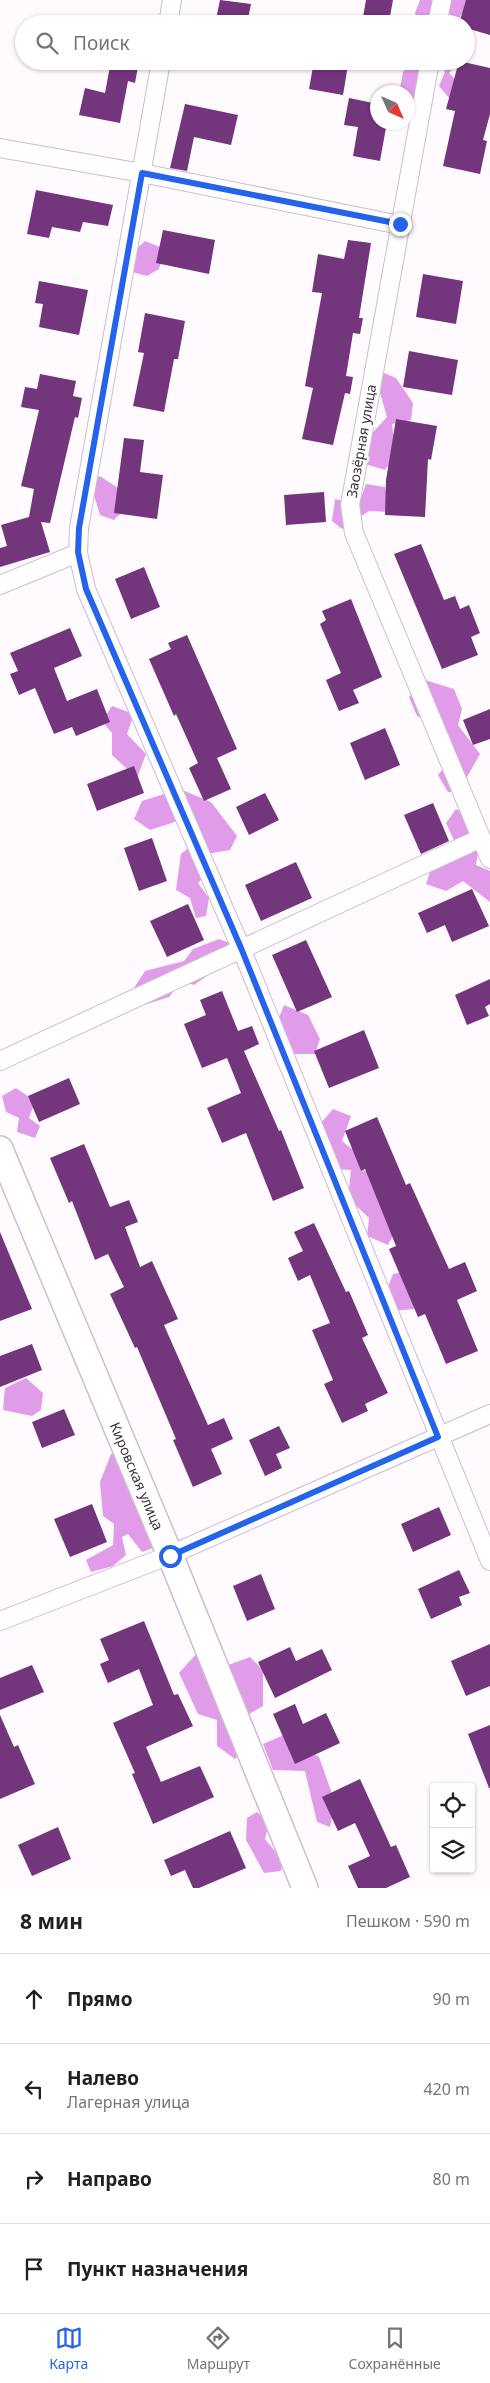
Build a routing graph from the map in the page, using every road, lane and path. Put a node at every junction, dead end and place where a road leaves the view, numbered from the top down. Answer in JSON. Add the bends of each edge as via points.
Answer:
{"nodes":[{"id":1,"x":172,"y":0,"type":"edge"},
{"id":2,"x":442,"y":0,"type":"edge"},
{"id":3,"x":170,"y":15,"type":"edge"},
{"id":4,"x":439,"y":15,"type":"edge"},
{"id":5,"x":159,"y":70,"type":"edge"},
{"id":6,"x":428,"y":70,"type":"edge"},
{"id":7,"x":0,"y":148,"type":"edge"},
{"id":8,"x":142,"y":173,"type":"junction"},
{"id":9,"x":400,"y":224,"type":"junction"},
{"id":10,"x":78,"y":552,"type":"junction"},
{"id":11,"x":0,"y":585,"type":"edge"},
{"id":12,"x":481,"y":838,"type":"junction"},
{"id":13,"x":490,"y":859,"type":"edge"},
{"id":14,"x":241,"y":948,"type":"junction"},
{"id":15,"x":0,"y":1061,"type":"edge"},
{"id":16,"x":0,"y":1149,"type":"edge"},
{"id":17,"x":490,"y":1414,"type":"edge"},
{"id":18,"x":438,"y":1437,"type":"junction"},
{"id":19,"x":170,"y":1556,"type":"junction"},
{"id":20,"x":490,"y":1561,"type":"edge"},
{"id":21,"x":0,"y":1621,"type":"edge"},
{"id":22,"x":305,"y":1888,"type":"edge"}],
"edges":[{"from":1,"to":3,"type":"street"},
{"from":2,"to":4,"type":"street"},
{"from":5,"to":8,"type":"street"},
{"from":6,"to":9,"type":"street","name":"Заозёрная улица"},
{"from":7,"to":8,"type":"street"},
{"from":8,"to":9,"type":"street"},
{"from":8,"to":10,"type":"street","via":[[79,528]]},
{"from":9,"to":12,"type":"street","name":"Заозёрная улица","via":[[350,505],[354,533]]},
{"from":10,"to":11,"type":"street"},
{"from":10,"to":14,"type":"street","via":[[86,589]]},
{"from":12,"to":13,"type":"street","name":"Заозёрная улица"},
{"from":12,"to":14,"type":"street"},
{"from":14,"to":15,"type":"street"},
{"from":14,"to":18,"type":"street"},
{"from":16,"to":19,"type":"street","name":"Кировская улица"},
{"from":17,"to":18,"type":"street"},
{"from":18,"to":19,"type":"street"},
{"from":18,"to":20,"type":"street"},
{"from":19,"to":21,"type":"street"},
{"from":19,"to":22,"type":"street","name":"Кировская улица"}]}
